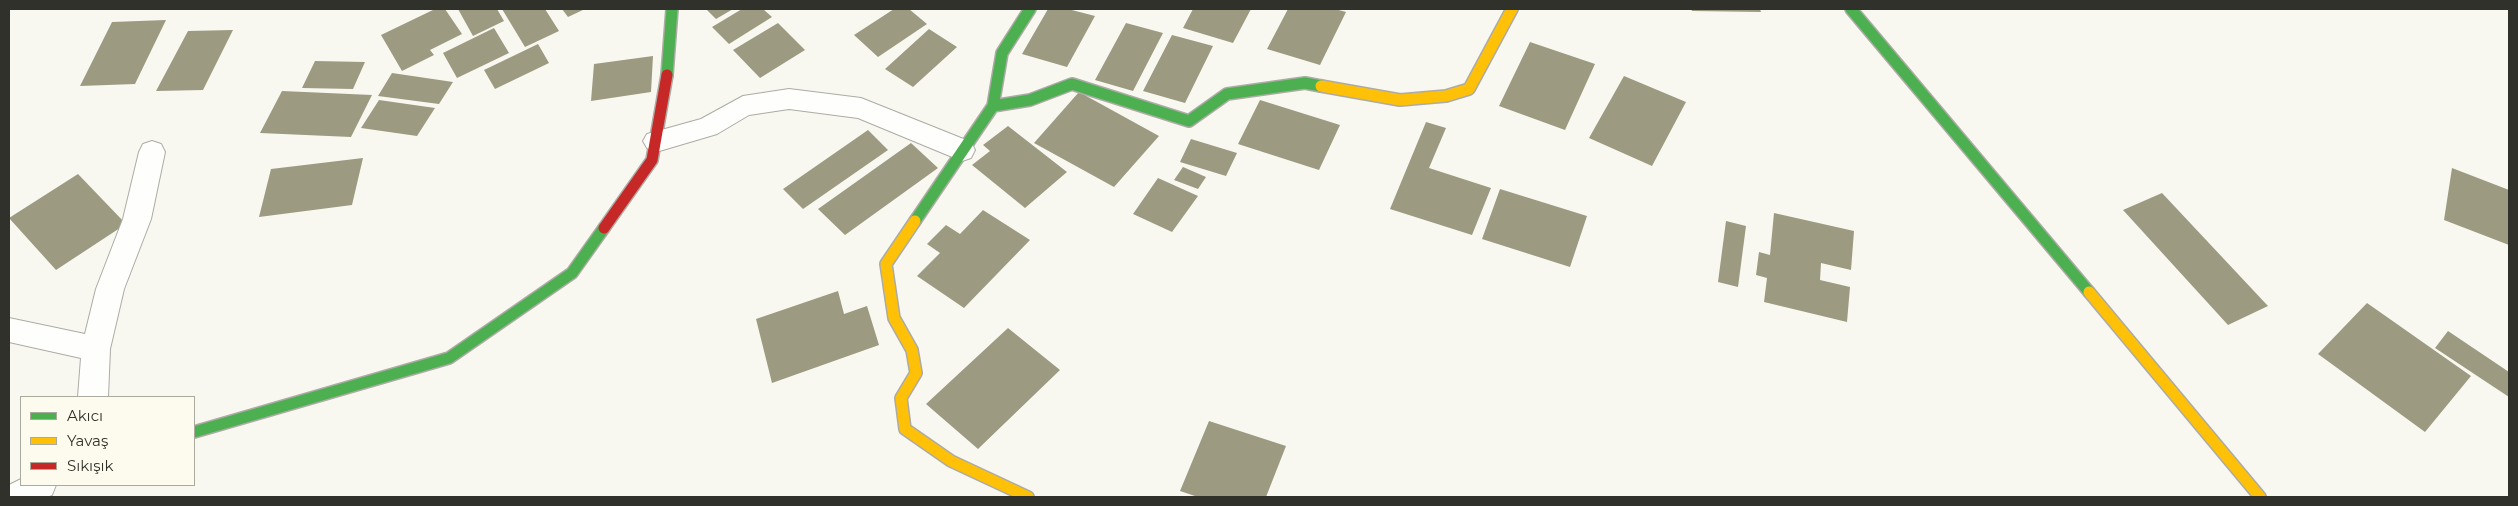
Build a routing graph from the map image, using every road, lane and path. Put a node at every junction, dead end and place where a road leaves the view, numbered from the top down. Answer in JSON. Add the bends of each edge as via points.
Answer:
{"nodes":[{"id":1,"x":672,"y":9,"type":"edge"},
{"id":2,"x":1030,"y":9,"type":"edge"},
{"id":3,"x":1512,"y":9,"type":"edge"},
{"id":4,"x":1851,"y":9,"type":"edge"},
{"id":5,"x":993,"y":106,"type":"junction"},
{"id":6,"x":656,"y":141,"type":"junction"},
{"id":7,"x":962,"y":150,"type":"junction"},
{"id":8,"x":152,"y":152,"type":"dead end"},
{"id":9,"x":9,"y":330,"type":"edge"},
{"id":10,"x":96,"y":349,"type":"junction"},
{"id":11,"x":92,"y":396,"type":"edge"},
{"id":12,"x":195,"y":432,"type":"edge"},
{"id":13,"x":39,"y":486,"type":"edge"},
{"id":14,"x":16,"y":497,"type":"edge"},
{"id":15,"x":1028,"y":497,"type":"edge"},
{"id":16,"x":2260,"y":497,"type":"edge"}],
"edges":[{"from":1,"to":6,"type":"street","via":[[668,71]]},
{"from":2,"to":5,"type":"street","via":[[1002,53]]},
{"from":3,"to":5,"type":"street","via":[[1469,89],[1446,96],[1400,100],[1305,83],[1227,94],[1189,120],[1072,84],[1030,100]]},
{"from":4,"to":16,"type":"street"},
{"from":5,"to":7,"type":"street"},
{"from":6,"to":7,"type":"street","via":[[708,127],[743,106],[789,99],[861,108]]},
{"from":6,"to":12,"type":"street","via":[[652,160],[572,273],[449,358]]},
{"from":7,"to":15,"type":"street","via":[[886,264],[894,318],[912,350],[916,372],[901,398],[905,429],[951,461]]},
{"from":8,"to":10,"type":"street","via":[[137,219],[110,288]]},
{"from":9,"to":10,"type":"street"},
{"from":10,"to":11,"type":"street"},
{"from":13,"to":14,"type":"street"}]}
